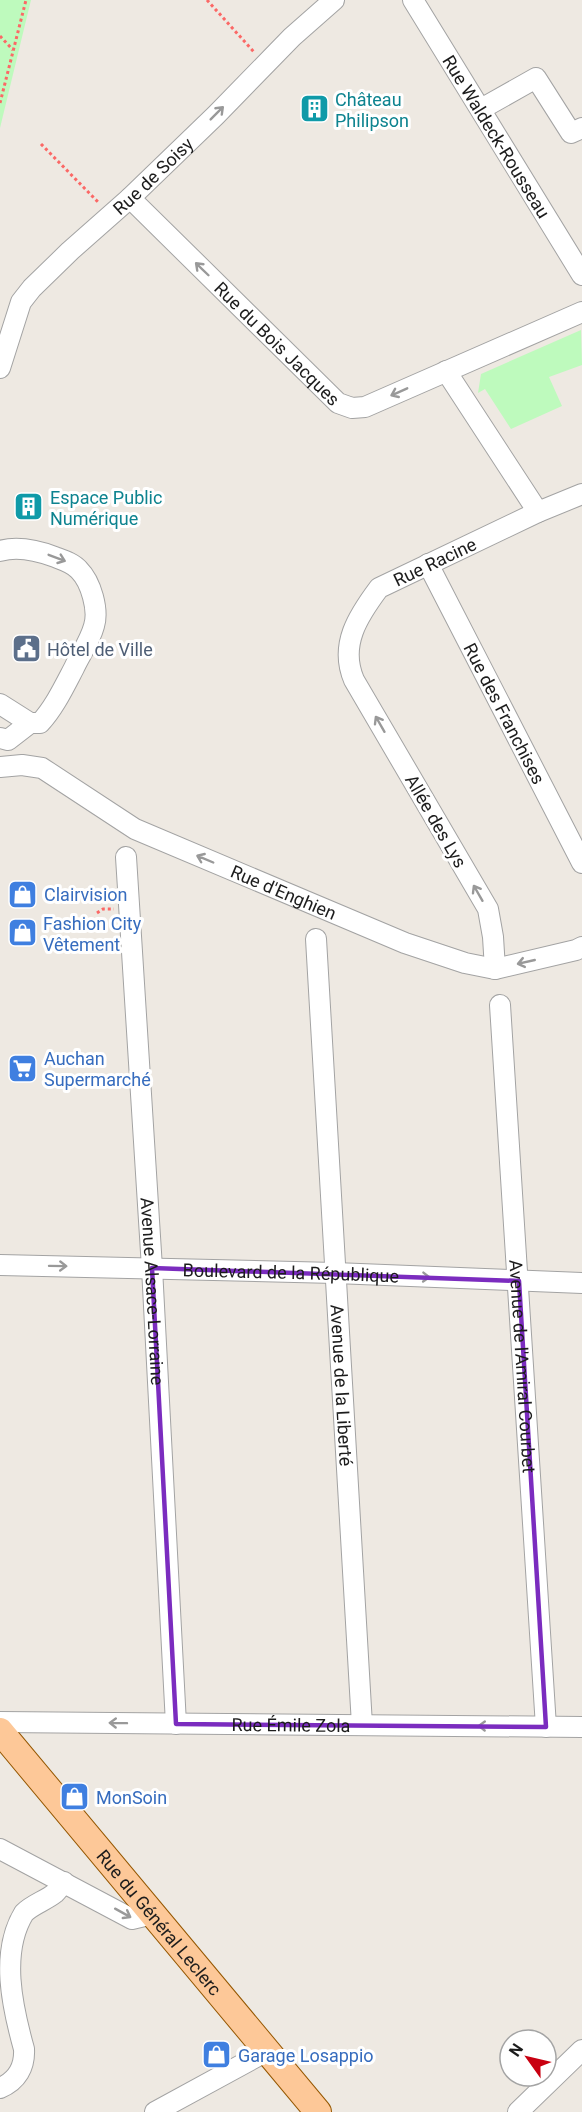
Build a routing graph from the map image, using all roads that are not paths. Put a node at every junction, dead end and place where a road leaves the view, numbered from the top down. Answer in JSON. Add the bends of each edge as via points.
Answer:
{"nodes":[{"id":1,"x":334,"y":0,"type":"edge"},
{"id":2,"x":413,"y":0,"type":"edge"},
{"id":3,"x":481,"y":110,"type":"junction"},
{"id":4,"x":582,"y":128,"type":"edge"},
{"id":5,"x":130,"y":198,"type":"junction"},
{"id":6,"x":582,"y":275,"type":"edge"},
{"id":7,"x":582,"y":312,"type":"edge"},
{"id":8,"x":0,"y":368,"type":"edge"},
{"id":9,"x":446,"y":371,"type":"junction"},
{"id":10,"x":582,"y":494,"type":"edge"},
{"id":11,"x":538,"y":512,"type":"junction"},
{"id":12,"x":0,"y":551,"type":"edge"},
{"id":13,"x":428,"y":564,"type":"junction"},
{"id":14,"x":354,"y":680,"type":"joint"},
{"id":15,"x":0,"y":704,"type":"edge"},
{"id":16,"x":30,"y":723,"type":"junction"},
{"id":17,"x":4,"y":739,"type":"edge"},
{"id":18,"x":22,"y":765,"type":"junction"},
{"id":19,"x":0,"y":767,"type":"edge"},
{"id":20,"x":126,"y":857,"type":"dead end"},
{"id":21,"x":582,"y":862,"type":"edge"},
{"id":22,"x":316,"y":939,"type":"dead end"},
{"id":23,"x":582,"y":947,"type":"edge"},
{"id":24,"x":495,"y":969,"type":"junction"},
{"id":25,"x":500,"y":1005,"type":"dead end"},
{"id":26,"x":0,"y":1264,"type":"edge"},
{"id":27,"x":152,"y":1268,"type":"junction"},
{"id":28,"x":335,"y":1273,"type":"junction"},
{"id":29,"x":519,"y":1281,"type":"junction"},
{"id":30,"x":582,"y":1283,"type":"edge"},
{"id":31,"x":0,"y":1722,"type":"edge"},
{"id":32,"x":176,"y":1724,"type":"junction"},
{"id":33,"x":362,"y":1725,"type":"junction"},
{"id":34,"x":546,"y":1727,"type":"junction"},
{"id":35,"x":582,"y":1727,"type":"edge"},
{"id":36,"x":0,"y":1731,"type":"edge"},
{"id":37,"x":0,"y":1849,"type":"edge"},
{"id":38,"x":64,"y":1882,"type":"junction"},
{"id":39,"x":130,"y":1887,"type":"junction"},
{"id":40,"x":95,"y":1898,"type":"junction"},
{"id":41,"x":153,"y":1914,"type":"junction"},
{"id":42,"x":3,"y":1987,"type":"edge"},
{"id":43,"x":582,"y":2050,"type":"edge"},
{"id":44,"x":267,"y":2051,"type":"junction"},
{"id":45,"x":0,"y":2088,"type":"edge"},
{"id":46,"x":155,"y":2112,"type":"edge"},
{"id":47,"x":318,"y":2112,"type":"edge"},
{"id":48,"x":518,"y":2112,"type":"edge"}],
"edges":[{"from":5,"to":1,"type":"street","name":"Rue de Soisy","one_way":true},
{"from":2,"to":3,"type":"street","name":"Rue Waldeck-Rousseau"},
{"from":3,"to":4,"type":"street","via":[[536,78],[571,133]]},
{"from":3,"to":6,"type":"street","name":"Rue Waldeck-Rousseau"},
{"from":5,"to":8,"type":"street","name":"Rue de Soisy","via":[[70,251],[21,302]]},
{"from":9,"to":5,"type":"street","name":"Rue du Bois Jacques","one_way":true,"via":[[365,406],[352,408],[338,403]]},
{"from":7,"to":9,"type":"street","name":"Rue du Bois Jacques"},
{"from":9,"to":11,"type":"street"},
{"from":10,"to":11,"type":"street","name":"Rue Racine"},
{"from":11,"to":13,"type":"street","name":"Rue Racine"},
{"from":12,"to":16,"type":"street","one_way":true,"via":[[32,551],[72,564],[87,581],[96,615],[94,627],[49,714],[40,723]]},
{"from":13,"to":14,"type":"street","name":"Rue Racine","via":[[379,588],[371,600],[350,637],[349,669]]},
{"from":13,"to":21,"type":"street","name":"Rue des Franchises"},
{"from":24,"to":14,"type":"street","name":"Allée des Lys","one_way":true,"via":[[488,909]]},
{"from":15,"to":16,"type":"street"},
{"from":16,"to":17,"type":"street"},
{"from":17,"to":18,"type":"street"},
{"from":18,"to":19,"type":"street","name":"Rue d'Enghien"},
{"from":24,"to":18,"type":"street","name":"Rue d'Enghien","one_way":true,"via":[[405,943],[303,901],[135,828],[42,768]]},
{"from":20,"to":27,"type":"street","name":"Avenue Alsace-Lorraine"},
{"from":22,"to":28,"type":"street","name":"Avenue de la Liberté"},
{"from":23,"to":24,"type":"street","name":"Rue d'Enghien","one_way":true},
{"from":25,"to":29,"type":"street","name":"Avenue de l'Amiral Courbet"},
{"from":26,"to":27,"type":"street","name":"Boulevard de la République","one_way":true},
{"from":27,"to":28,"type":"street","name":"Boulevard de la République"},
{"from":27,"to":32,"type":"street","name":"Avenue Alsace-Lorraine"},
{"from":28,"to":29,"type":"street","name":"Boulevard de la République","one_way":true},
{"from":28,"to":33,"type":"street","name":"Avenue de la Liberté"},
{"from":29,"to":30,"type":"street","name":"Boulevard de la République"},
{"from":29,"to":34,"type":"street","name":"Avenue de l'Amiral Courbet"},
{"from":32,"to":31,"type":"street","name":"Rue Émile Zola","one_way":true},
{"from":32,"to":33,"type":"street","name":"Rue Émile Zola"},
{"from":34,"to":33,"type":"street","name":"Rue Émile Zola","one_way":true},
{"from":34,"to":35,"type":"street","name":"Rue Émile Zola"},
{"from":36,"to":39,"type":"main road","name":"Rue du Général Leclerc"},
{"from":37,"to":38,"type":"street"},
{"from":38,"to":40,"type":"street"},
{"from":38,"to":42,"type":"street","via":[[16,1923],[6,1948]]},
{"from":39,"to":40,"type":"street"},
{"from":39,"to":41,"type":"main road","name":"Rue du Général Leclerc"},
{"from":40,"to":41,"type":"street","one_way":true,"via":[[132,1919]]},
{"from":41,"to":44,"type":"main road","name":"Rue du Général Leclerc"},
{"from":42,"to":45,"type":"street","via":[[24,2057],[18,2075]]},
{"from":43,"to":48,"type":"street"},
{"from":44,"to":46,"type":"street"},
{"from":44,"to":47,"type":"main road","name":"Rue du Général Leclerc"}]}
